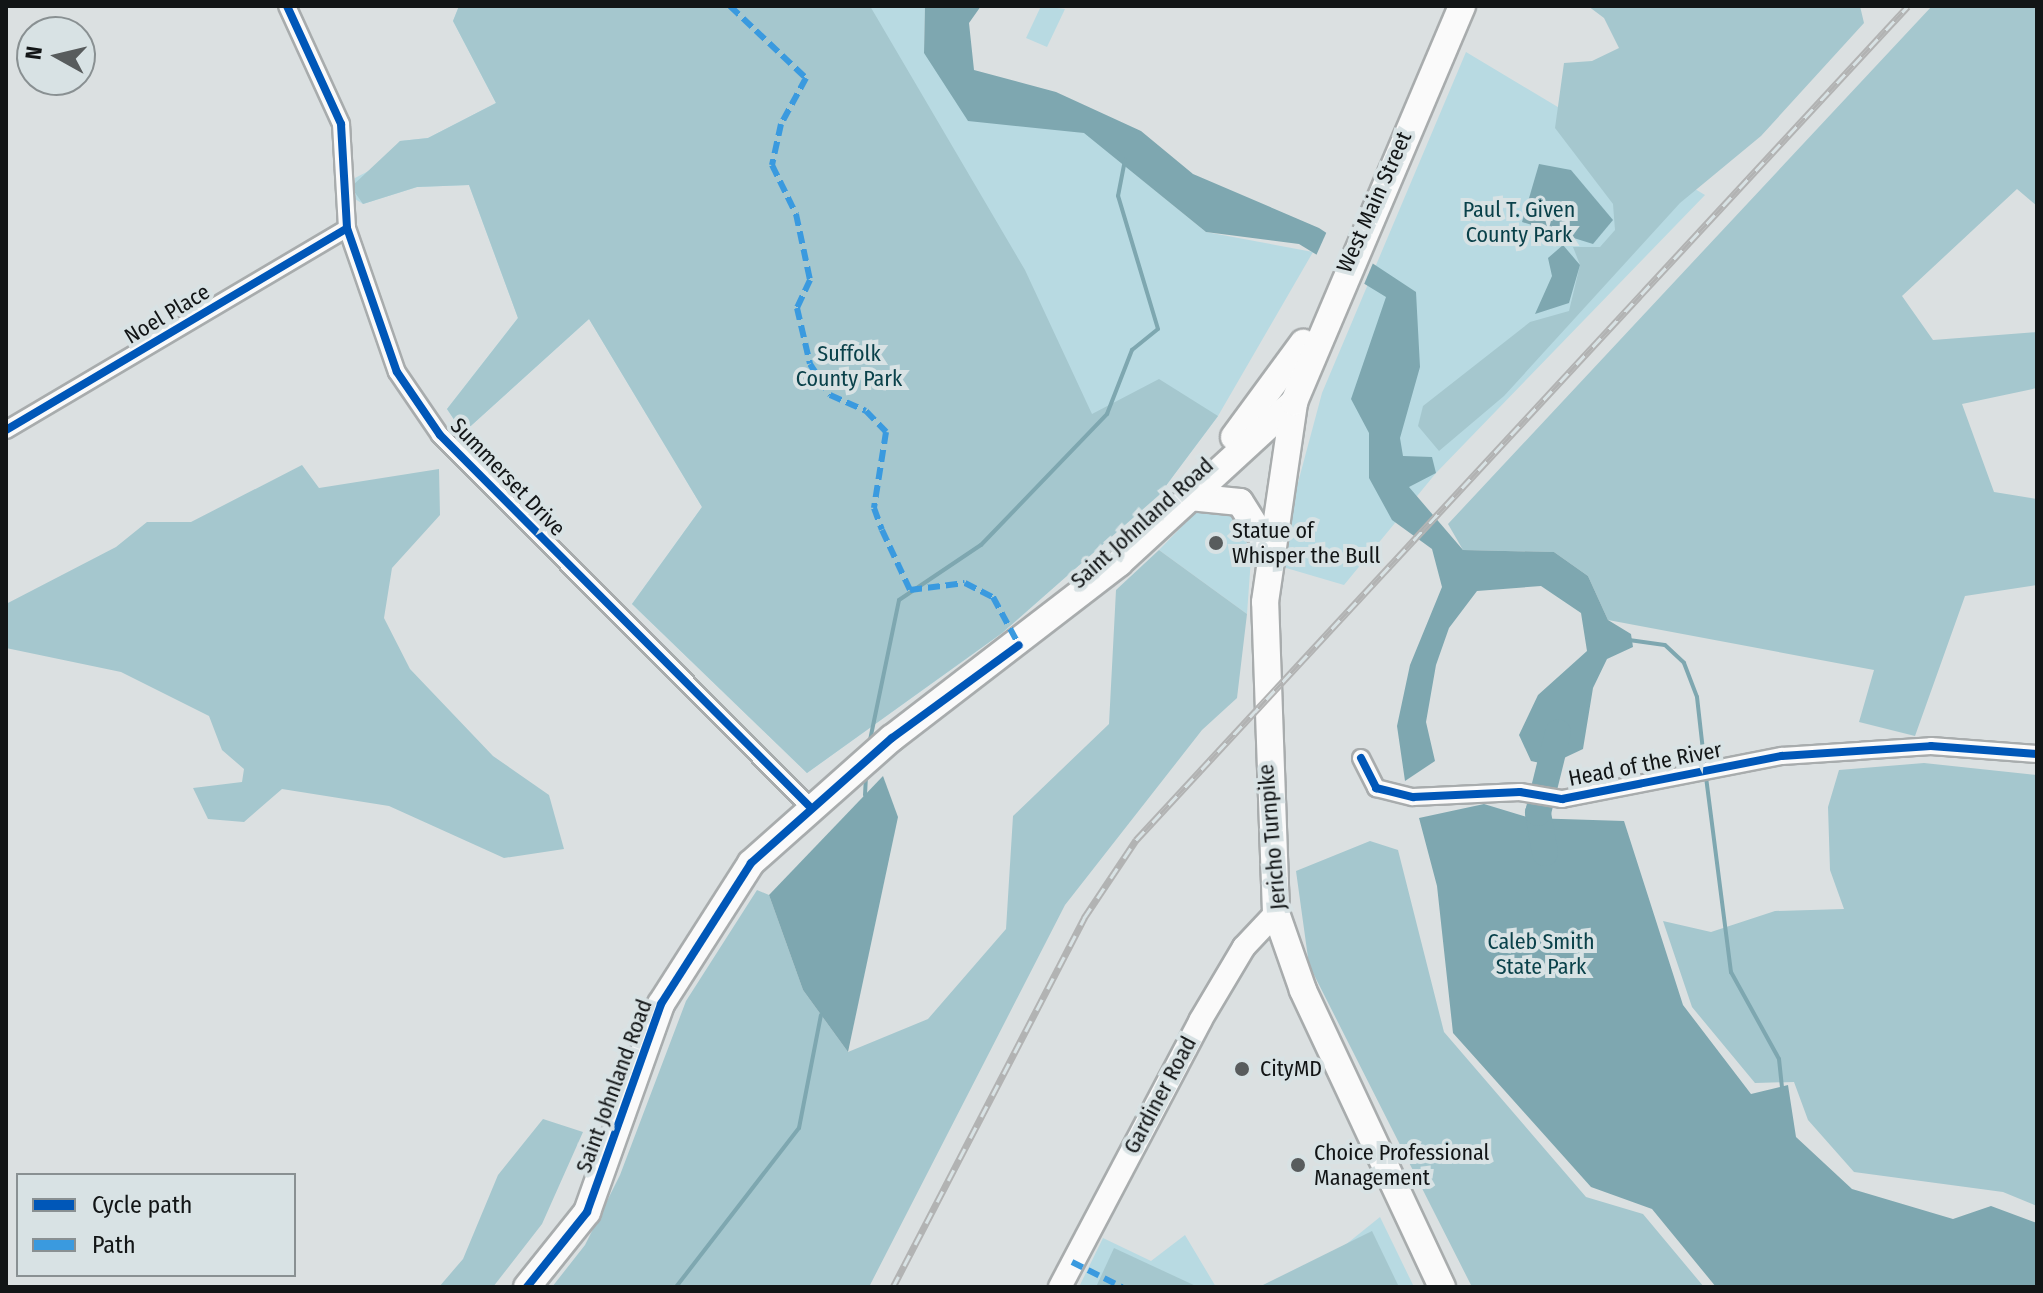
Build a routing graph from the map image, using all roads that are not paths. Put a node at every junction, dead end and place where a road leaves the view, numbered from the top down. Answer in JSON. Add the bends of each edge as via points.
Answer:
{"nodes":[{"id":1,"x":287,"y":6,"type":"edge"},
{"id":2,"x":1462,"y":6,"type":"edge"},
{"id":3,"x":347,"y":228,"type":"junction"},
{"id":4,"x":1336,"y":288,"type":"junction"},
{"id":5,"x":1294,"y":402,"type":"junction"},
{"id":6,"x":6,"y":430,"type":"edge"},
{"id":7,"x":1246,"y":436,"type":"junction"},
{"id":8,"x":1283,"y":464,"type":"junction"},
{"id":9,"x":1190,"y":497,"type":"junction"},
{"id":10,"x":1269,"y":548,"type":"junction"},
{"id":11,"x":950,"y":696,"type":"junction"},
{"id":12,"x":2037,"y":754,"type":"edge"},
{"id":13,"x":1361,"y":758,"type":"dead end"},
{"id":14,"x":809,"y":806,"type":"junction"},
{"id":15,"x":1276,"y":913,"type":"junction"},
{"id":16,"x":527,"y":1287,"type":"edge"},
{"id":17,"x":1060,"y":1287,"type":"edge"},
{"id":18,"x":1442,"y":1287,"type":"edge"}],
"edges":[{"from":1,"to":3,"type":"street","name":"Summerset Drive","via":[[341,124]]},
{"from":2,"to":4,"type":"main road","name":"West Main Street"},
{"from":3,"to":6,"type":"street","name":"Noel Place"},
{"from":3,"to":14,"type":"street","name":"Summerset Drive","via":[[397,372],[440,435]]},
{"from":4,"to":5,"type":"main road","name":"West Main Street"},
{"from":4,"to":7,"type":"main road","name":"Saint Johnland Road"},
{"from":5,"to":7,"type":"main road","name":"Saint Johnland Road"},
{"from":5,"to":8,"type":"main road","name":"Jericho Turnpike"},
{"from":7,"to":8,"type":"main road"},
{"from":7,"to":9,"type":"main road","name":"Saint Johnland Road"},
{"from":7,"to":11,"type":"main road","name":"Saint Johnland Road"},
{"from":8,"to":10,"type":"main road","name":"Jericho Turnpike"},
{"from":9,"to":10,"type":"main road","via":[[1240,502]]},
{"from":9,"to":11,"type":"main road","name":"Saint Johnland Road"},
{"from":10,"to":15,"type":"main road","name":"Jericho Turnpike","via":[[1264,718]]},
{"from":11,"to":14,"type":"main road","name":"Saint Johnland Road"},
{"from":12,"to":13,"type":"street","name":"Head of the River","via":[[1931,746],[1782,756],[1562,799],[1520,792],[1413,797],[1376,788]]},
{"from":14,"to":16,"type":"main road","name":"Saint Johnland Road","via":[[751,863],[709,922],[661,1004],[587,1212]]},
{"from":15,"to":17,"type":"main road","name":"Gardiner Road","via":[[1244,947],[1200,1021]]},
{"from":15,"to":18,"type":"main road","name":"Jericho Turnpike","via":[[1303,990]]}]}
